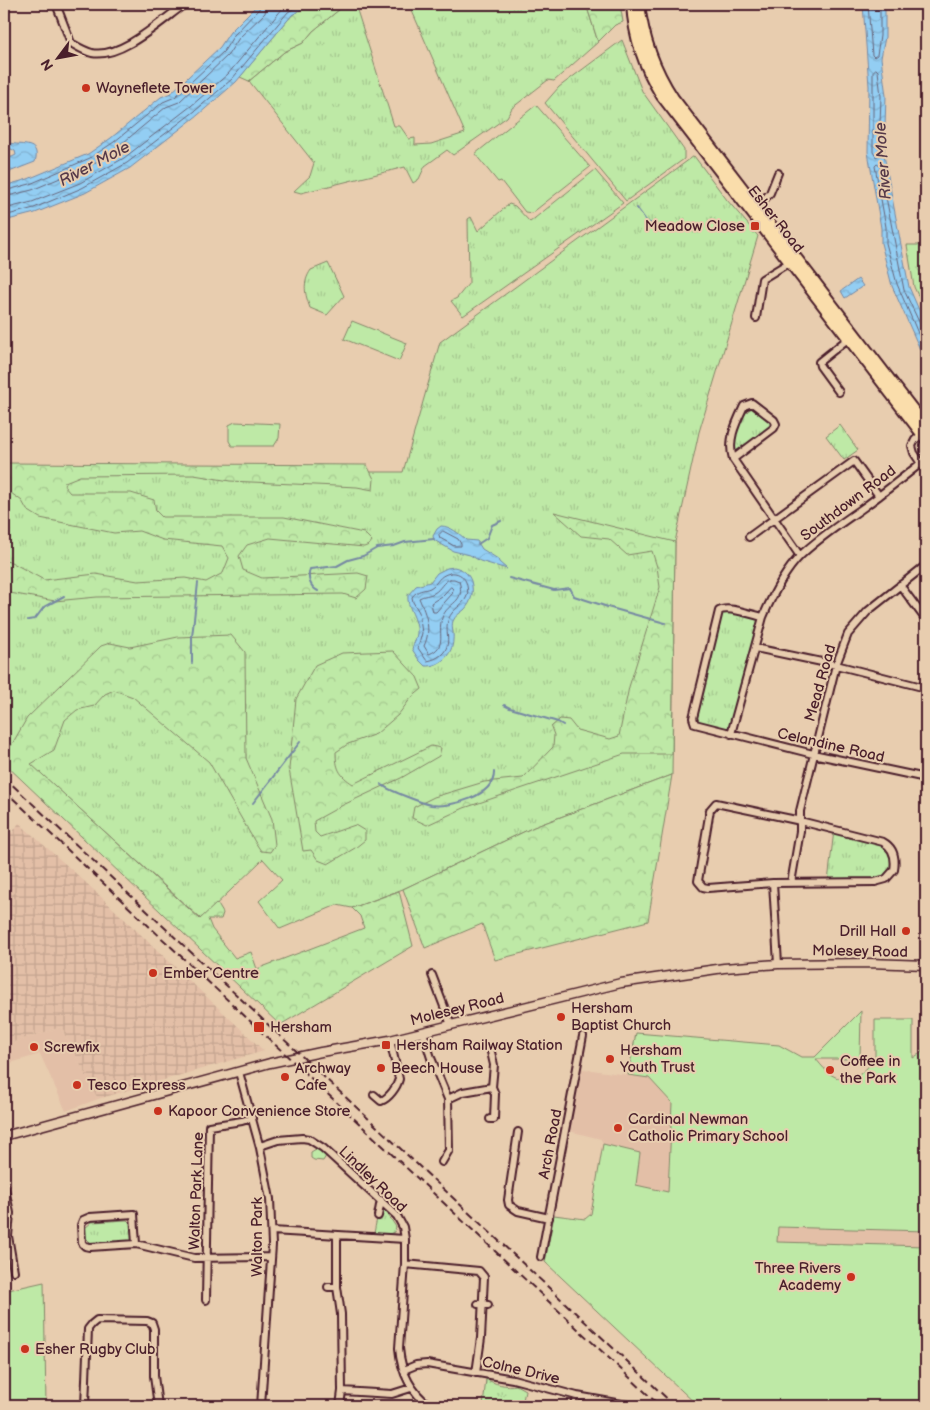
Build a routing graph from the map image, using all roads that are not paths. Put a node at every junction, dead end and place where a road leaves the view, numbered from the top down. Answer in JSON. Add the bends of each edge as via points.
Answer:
{"nodes":[{"id":1,"x":56,"y":4,"type":"edge"},
{"id":2,"x":185,"y":4,"type":"edge"},
{"id":3,"x":632,"y":4,"type":"edge"},
{"id":4,"x":640,"y":4,"type":"edge"},
{"id":5,"x":778,"y":173,"type":"dead end"},
{"id":6,"x":757,"y":207,"type":"junction"},
{"id":7,"x":790,"y":262,"type":"junction"},
{"id":8,"x":756,"y":318,"type":"dead end"},
{"id":9,"x":849,"y":338,"type":"junction"},
{"id":10,"x":839,"y":392,"type":"dead end"},
{"id":11,"x":925,"y":433,"type":"edge"},
{"id":12,"x":732,"y":459,"type":"junction"},
{"id":13,"x":921,"y":463,"type":"junction"},
{"id":14,"x":926,"y":471,"type":"edge"},
{"id":15,"x":879,"y":496,"type":"junction"},
{"id":16,"x":774,"y":519,"type":"junction"},
{"id":17,"x":749,"y":537,"type":"dead end"},
{"id":18,"x":800,"y":556,"type":"junction"},
{"id":19,"x":926,"y":565,"type":"edge"},
{"id":20,"x":900,"y":585,"type":"junction"},
{"id":21,"x":763,"y":617,"type":"junction"},
{"id":22,"x":926,"y":620,"type":"edge"},
{"id":23,"x":755,"y":648,"type":"junction"},
{"id":24,"x":836,"y":665,"type":"junction"},
{"id":25,"x":926,"y":680,"type":"edge"},
{"id":26,"x":918,"y":686,"type":"junction"},
{"id":27,"x":926,"y":688,"type":"edge"},
{"id":28,"x":731,"y":734,"type":"junction"},
{"id":29,"x":813,"y":754,"type":"junction"},
{"id":30,"x":926,"y":778,"type":"edge"},
{"id":31,"x":800,"y":822,"type":"junction"},
{"id":32,"x":773,"y":883,"type":"junction"},
{"id":33,"x":792,"y":883,"type":"junction"},
{"id":34,"x":778,"y":964,"type":"junction"},
{"id":35,"x":926,"y":965,"type":"edge"},
{"id":36,"x":432,"y":975,"type":"dead end"},
{"id":37,"x":451,"y":1025,"type":"junction"},
{"id":38,"x":423,"y":1032,"type":"junction"},
{"id":39,"x":583,"y":1036,"type":"dead end"},
{"id":40,"x":390,"y":1040,"type":"junction"},
{"id":41,"x":491,"y":1052,"type":"dead end"},
{"id":42,"x":239,"y":1072,"type":"junction"},
{"id":43,"x":492,"y":1087,"type":"junction"},
{"id":44,"x":374,"y":1095,"type":"dead end"},
{"id":45,"x":448,"y":1099,"type":"junction"},
{"id":46,"x":252,"y":1118,"type":"junction"},
{"id":47,"x":490,"y":1119,"type":"dead end"},
{"id":48,"x":518,"y":1132,"type":"dead end"},
{"id":49,"x":4,"y":1136,"type":"edge"},
{"id":50,"x":260,"y":1146,"type":"junction"},
{"id":51,"x":442,"y":1161,"type":"dead end"},
{"id":52,"x":4,"y":1184,"type":"edge"},
{"id":53,"x":381,"y":1200,"type":"junction"},
{"id":54,"x":378,"y":1216,"type":"dead end"},
{"id":55,"x":549,"y":1218,"type":"junction"},
{"id":56,"x":272,"y":1231,"type":"junction"},
{"id":57,"x":336,"y":1234,"type":"junction"},
{"id":58,"x":405,"y":1239,"type":"junction"},
{"id":59,"x":136,"y":1244,"type":"junction"},
{"id":60,"x":541,"y":1256,"type":"dead end"},
{"id":61,"x":271,"y":1257,"type":"junction"},
{"id":62,"x":206,"y":1258,"type":"junction"},
{"id":63,"x":405,"y":1264,"type":"junction"},
{"id":64,"x":14,"y":1271,"type":"dead end"},
{"id":65,"x":328,"y":1287,"type":"dead end"},
{"id":66,"x":337,"y":1287,"type":"junction"},
{"id":67,"x":206,"y":1300,"type":"dead end"},
{"id":68,"x":404,"y":1370,"type":"junction"},
{"id":69,"x":476,"y":1373,"type":"junction"},
{"id":70,"x":411,"y":1388,"type":"junction"},
{"id":71,"x":342,"y":1392,"type":"junction"},
{"id":72,"x":577,"y":1396,"type":"junction"},
{"id":73,"x":85,"y":1406,"type":"edge"},
{"id":74,"x":158,"y":1406,"type":"edge"},
{"id":75,"x":261,"y":1406,"type":"edge"},
{"id":76,"x":340,"y":1406,"type":"edge"},
{"id":77,"x":430,"y":1406,"type":"edge"},
{"id":78,"x":575,"y":1406,"type":"edge"},
{"id":79,"x":633,"y":1406,"type":"edge"}],
"edges":[{"from":1,"to":2,"type":"street","via":[[71,43],[91,53],[112,52],[126,45]]},
{"from":3,"to":7,"type":"main road","name":"Esher Road","via":[[634,31],[645,66],[658,89]]},
{"from":4,"to":6,"type":"main road","name":"Esher Road","via":[[646,44],[663,82]]},
{"from":5,"to":6,"type":"street","via":[[770,193]]},
{"from":6,"to":11,"type":"main road","name":"Esher Road"},
{"from":7,"to":8,"type":"street","via":[[762,279]]},
{"from":7,"to":9,"type":"main road","name":"Esher Road"},
{"from":9,"to":10,"type":"street","via":[[819,362]]},
{"from":9,"to":11,"type":"main road","name":"Esher Road"},
{"from":11,"to":13,"type":"street","via":[[912,446]]},
{"from":12,"to":12,"type":"street","via":[[776,424],[752,403],[744,406],[732,433]]},
{"from":12,"to":16,"type":"street"},
{"from":13,"to":14,"type":"street"},
{"from":13,"to":15,"type":"street","name":"Southdown Road"},
{"from":15,"to":16,"type":"street","via":[[854,461]]},
{"from":15,"to":18,"type":"street","name":"Southdown Road"},
{"from":16,"to":17,"type":"street"},
{"from":16,"to":18,"type":"street"},
{"from":18,"to":21,"type":"street","name":"Southdown Road"},
{"from":19,"to":20,"type":"street","name":"Mead Road"},
{"from":20,"to":22,"type":"street"},
{"from":20,"to":24,"type":"street","name":"Mead Road","via":[[868,611],[848,634]]},
{"from":21,"to":23,"type":"street","name":"Southdown Road"},
{"from":21,"to":28,"type":"street","via":[[725,608],[718,614],[693,721],[698,726]]},
{"from":23,"to":24,"type":"street"},
{"from":23,"to":28,"type":"street","name":"Southdown Road"},
{"from":24,"to":26,"type":"street"},
{"from":24,"to":29,"type":"street","name":"Mead Road"},
{"from":25,"to":26,"type":"street"},
{"from":26,"to":27,"type":"street"},
{"from":28,"to":29,"type":"street","name":"Celandine Road"},
{"from":29,"to":30,"type":"street","name":"Celandine Road"},
{"from":29,"to":31,"type":"street","name":"Mead Road"},
{"from":31,"to":32,"type":"street","via":[[722,803],[716,803],[710,810],[700,884],[708,888]]},
{"from":31,"to":33,"type":"street","name":"Mead Road"},
{"from":31,"to":33,"type":"street","via":[[883,842],[894,854],[895,864],[890,876],[875,882]]},
{"from":32,"to":33,"type":"street"},
{"from":32,"to":34,"type":"street"},
{"from":34,"to":35,"type":"street","name":"Molesey Road"},
{"from":34,"to":37,"type":"street","name":"Molesey Road","via":[[628,982]]},
{"from":36,"to":37,"type":"street"},
{"from":37,"to":38,"type":"street","name":"Molesey Road"},
{"from":38,"to":40,"type":"street","name":"Molesey Road"},
{"from":38,"to":45,"type":"street"},
{"from":39,"to":55,"type":"street","name":"Arch Road"},
{"from":40,"to":42,"type":"street","name":"Molesey Road"},
{"from":40,"to":44,"type":"street","via":[[398,1084],[385,1100],[381,1101]]},
{"from":41,"to":43,"type":"street","via":[[494,1065]]},
{"from":42,"to":46,"type":"street","name":"Walton Park"},
{"from":42,"to":49,"type":"street","name":"Molesey Road"},
{"from":43,"to":45,"type":"street","via":[[464,1092]]},
{"from":43,"to":47,"type":"street","via":[[495,1094],[494,1119]]},
{"from":45,"to":51,"type":"street","via":[[449,1150]]},
{"from":46,"to":50,"type":"street","name":"Walton Park"},
{"from":46,"to":62,"type":"street","name":"Walton Park Lane","via":[[209,1126]]},
{"from":48,"to":55,"type":"street","via":[[509,1205],[518,1211]]},
{"from":50,"to":53,"type":"street","name":"Lindley Road","via":[[289,1138],[309,1139]]},
{"from":50,"to":56,"type":"street","name":"Walton Park"},
{"from":52,"to":64,"type":"street","via":[[10,1213],[8,1236]]},
{"from":53,"to":54,"type":"street"},
{"from":53,"to":58,"type":"street","name":"Lindley Road","via":[[403,1227]]},
{"from":55,"to":60,"type":"street","name":"Arch Road"},
{"from":56,"to":57,"type":"street"},
{"from":56,"to":61,"type":"street","name":"Walton Park"},
{"from":57,"to":58,"type":"street"},
{"from":57,"to":66,"type":"street"},
{"from":58,"to":63,"type":"street","name":"Lindley Road"},
{"from":59,"to":59,"type":"street","via":[[85,1246],[81,1225],[90,1217],[134,1214]]},
{"from":59,"to":62,"type":"street"},
{"from":61,"to":62,"type":"street"},
{"from":61,"to":75,"type":"street","name":"Walton Park"},
{"from":62,"to":67,"type":"street","name":"Walton Park Lane"},
{"from":63,"to":68,"type":"street","name":"Lindley Road","via":[[399,1348]]},
{"from":63,"to":69,"type":"street","via":[[479,1271],[484,1277]]},
{"from":65,"to":66,"type":"street"},
{"from":66,"to":71,"type":"street","via":[[341,1314]]},
{"from":68,"to":69,"type":"street","name":"Colne Drive","via":[[426,1364]]},
{"from":68,"to":70,"type":"street","name":"Lindley Road"},
{"from":69,"to":72,"type":"street","name":"Colne Drive"},
{"from":70,"to":71,"type":"street","via":[[392,1394]]},
{"from":70,"to":77,"type":"street","name":"Lindley Road"},
{"from":71,"to":76,"type":"street"},
{"from":72,"to":78,"type":"street"},
{"from":72,"to":79,"type":"street","name":"Colne Drive"},
{"from":73,"to":74,"type":"street","via":[[88,1330],[94,1322],[106,1320],[147,1321],[154,1326]]}]}
